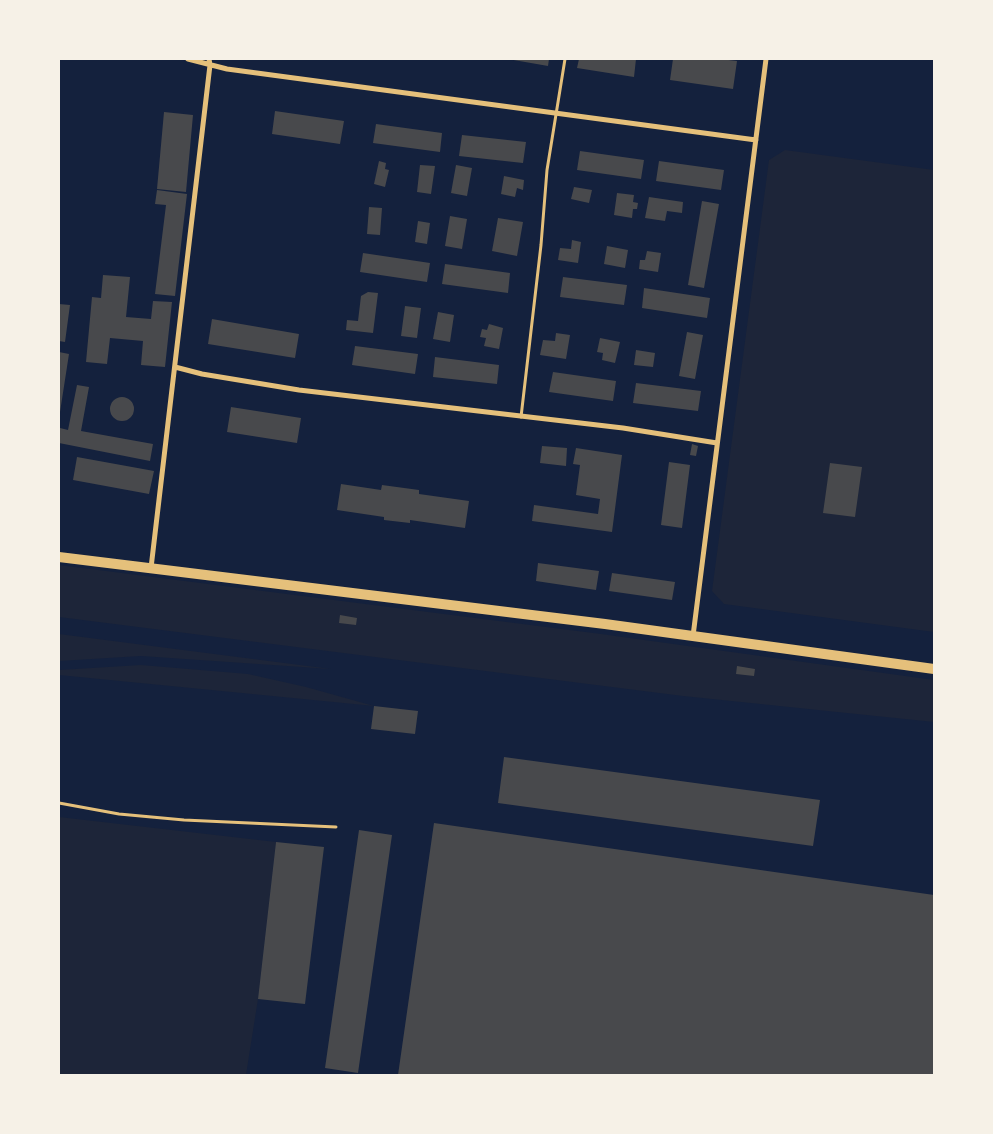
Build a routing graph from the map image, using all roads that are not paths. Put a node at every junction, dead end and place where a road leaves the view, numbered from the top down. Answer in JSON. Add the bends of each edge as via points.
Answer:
{"nodes":[{"id":1,"x":188,"y":59,"type":"edge"},
{"id":2,"x":566,"y":59,"type":"edge"},
{"id":3,"x":766,"y":59,"type":"edge"},
{"id":4,"x":210,"y":62,"type":"edge"},
{"id":5,"x":556,"y":113,"type":"junction"},
{"id":6,"x":756,"y":140,"type":"junction"},
{"id":7,"x":174,"y":366,"type":"junction"},
{"id":8,"x":521,"y":417,"type":"junction"},
{"id":9,"x":718,"y":443,"type":"junction"},
{"id":10,"x":59,"y":557,"type":"edge"},
{"id":11,"x":151,"y":568,"type":"junction"},
{"id":12,"x":693,"y":636,"type":"junction"},
{"id":13,"x":934,"y":669,"type":"edge"},
{"id":14,"x":59,"y":803,"type":"edge"},
{"id":15,"x":336,"y":827,"type":"dead end"}],
"edges":[{"from":1,"to":4,"type":"street"},
{"from":2,"to":5,"type":"lane"},
{"from":3,"to":6,"type":"street"},
{"from":4,"to":5,"type":"street","via":[[227,69]]},
{"from":4,"to":7,"type":"street"},
{"from":5,"to":6,"type":"street"},
{"from":5,"to":8,"type":"lane"},
{"from":6,"to":9,"type":"street"},
{"from":7,"to":8,"type":"street","via":[[202,374],[299,390]]},
{"from":7,"to":11,"type":"street"},
{"from":8,"to":9,"type":"street"},
{"from":9,"to":12,"type":"street"},
{"from":10,"to":11,"type":"main road"},
{"from":11,"to":12,"type":"main road"},
{"from":12,"to":13,"type":"main road"},
{"from":14,"to":15,"type":"lane","via":[[119,814],[184,820]]}]}
